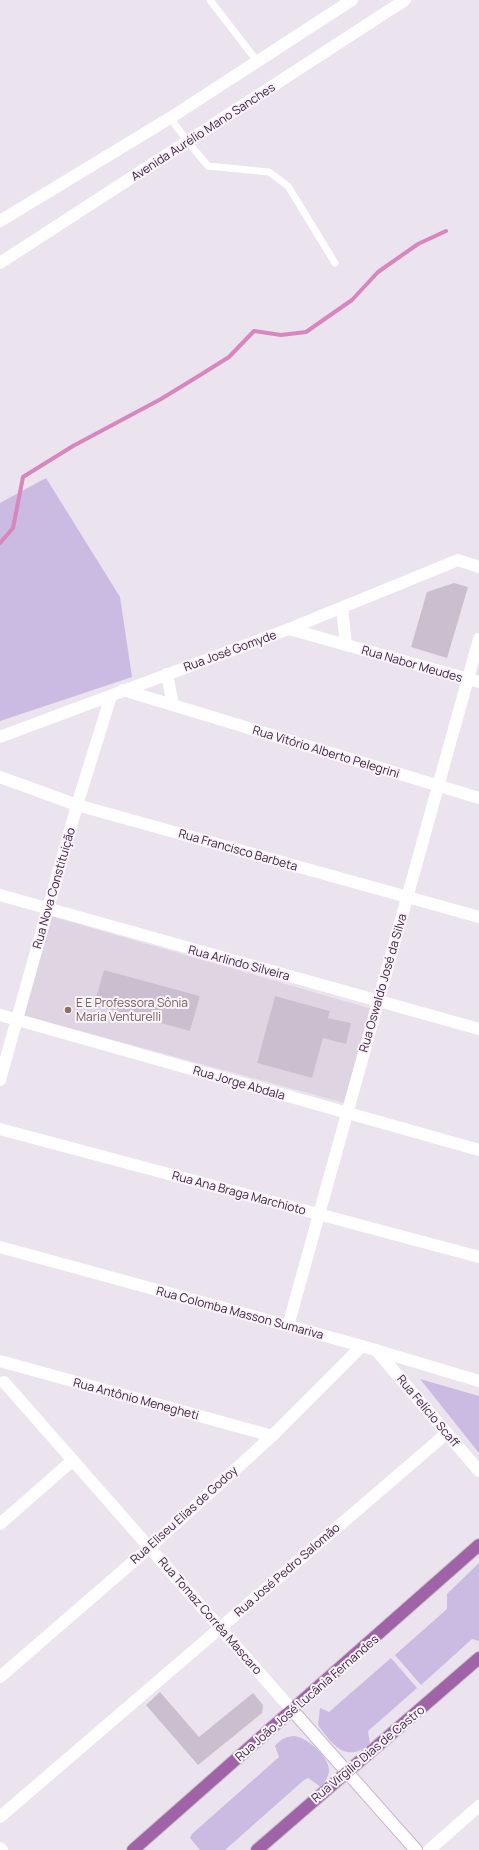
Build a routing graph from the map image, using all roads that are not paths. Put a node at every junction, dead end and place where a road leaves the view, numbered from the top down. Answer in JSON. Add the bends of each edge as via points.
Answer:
{"nodes":[{"id":1,"x":210,"y":0,"type":"edge"},
{"id":2,"x":352,"y":0,"type":"edge"},
{"id":3,"x":405,"y":0,"type":"edge"},
{"id":4,"x":257,"y":61,"type":"junction"},
{"id":5,"x":170,"y":118,"type":"junction"},
{"id":6,"x":188,"y":142,"type":"junction"},
{"id":7,"x":0,"y":221,"type":"edge"},
{"id":8,"x":0,"y":263,"type":"edge"},
{"id":9,"x":335,"y":263,"type":"dead end"},
{"id":10,"x":479,"y":566,"type":"edge"},
{"id":11,"x":342,"y":608,"type":"junction"},
{"id":12,"x":289,"y":629,"type":"junction"},
{"id":13,"x":479,"y":640,"type":"edge"},
{"id":14,"x":346,"y":645,"type":"junction"},
{"id":15,"x":167,"y":674,"type":"junction"},
{"id":16,"x":473,"y":681,"type":"edge"},
{"id":17,"x":124,"y":690,"type":"junction"},
{"id":18,"x":111,"y":696,"type":"junction"},
{"id":19,"x":173,"y":705,"type":"junction"},
{"id":20,"x":0,"y":737,"type":"edge"},
{"id":21,"x":0,"y":776,"type":"edge"},
{"id":22,"x":438,"y":787,"type":"junction"},
{"id":23,"x":479,"y":798,"type":"edge"},
{"id":24,"x":77,"y":805,"type":"junction"},
{"id":25,"x":0,"y":895,"type":"edge"},
{"id":26,"x":407,"y":897,"type":"junction"},
{"id":27,"x":48,"y":910,"type":"junction"},
{"id":28,"x":479,"y":917,"type":"edge"},
{"id":29,"x":378,"y":1001,"type":"junction"},
{"id":30,"x":0,"y":1015,"type":"edge"},
{"id":31,"x":17,"y":1020,"type":"junction"},
{"id":32,"x":479,"y":1029,"type":"edge"},
{"id":33,"x":0,"y":1080,"type":"edge"},
{"id":34,"x":347,"y":1113,"type":"junction"},
{"id":35,"x":0,"y":1129,"type":"edge"},
{"id":36,"x":479,"y":1150,"type":"edge"},
{"id":37,"x":319,"y":1214,"type":"junction"},
{"id":38,"x":0,"y":1247,"type":"edge"},
{"id":39,"x":479,"y":1257,"type":"edge"},
{"id":40,"x":288,"y":1326,"type":"junction"},
{"id":41,"x":362,"y":1346,"type":"junction"},
{"id":42,"x":376,"y":1350,"type":"junction"},
{"id":43,"x":0,"y":1362,"type":"edge"},
{"id":44,"x":21,"y":1368,"type":"junction"},
{"id":45,"x":479,"y":1381,"type":"edge"},
{"id":46,"x":2,"y":1384,"type":"edge"},
{"id":47,"x":446,"y":1433,"type":"junction"},
{"id":48,"x":272,"y":1436,"type":"junction"},
{"id":49,"x":73,"y":1460,"type":"junction"},
{"id":50,"x":479,"y":1471,"type":"edge"},
{"id":51,"x":0,"y":1524,"type":"edge"},
{"id":52,"x":479,"y":1546,"type":"edge"},
{"id":53,"x":149,"y":1548,"type":"junction"},
{"id":54,"x":220,"y":1627,"type":"junction"},
{"id":55,"x":479,"y":1658,"type":"edge"},
{"id":56,"x":0,"y":1677,"type":"edge"},
{"id":57,"x":293,"y":1711,"type":"junction"},
{"id":58,"x":347,"y":1773,"type":"junction"},
{"id":59,"x":479,"y":1806,"type":"edge"},
{"id":60,"x":0,"y":1817,"type":"edge"},
{"id":61,"x":134,"y":1850,"type":"edge"},
{"id":62,"x":257,"y":1850,"type":"edge"},
{"id":63,"x":416,"y":1850,"type":"edge"},
{"id":64,"x":429,"y":1850,"type":"edge"}],
"edges":[{"from":1,"to":4,"type":"lane"},
{"from":2,"to":4,"type":"street"},
{"from":3,"to":6,"type":"street","name":"Avenida Aurélio Mano Sanches"},
{"from":4,"to":5,"type":"street"},
{"from":5,"to":6,"type":"lane"},
{"from":5,"to":7,"type":"street"},
{"from":6,"to":8,"type":"street","name":"Avenida Aurélio Mano Sanches"},
{"from":6,"to":9,"type":"lane","via":[[208,166],[269,172],[288,186]]},
{"from":10,"to":11,"type":"street","name":"Rua José Gomyde","via":[[458,560]]},
{"from":11,"to":12,"type":"street","name":"Rua José Gomyde"},
{"from":11,"to":14,"type":"street","name":"Rua Nabor Meudes"},
{"from":12,"to":14,"type":"street","name":"Rua Nabor Meudes"},
{"from":12,"to":15,"type":"street","name":"Rua José Gomyde"},
{"from":13,"to":16,"type":"street","name":"Rua Oswaldo José da Silva"},
{"from":14,"to":16,"type":"street","name":"Rua Nabor Meudes"},
{"from":15,"to":17,"type":"street","name":"Rua José Gomyde"},
{"from":15,"to":19,"type":"street"},
{"from":16,"to":22,"type":"street","name":"Rua Oswaldo José da Silva"},
{"from":17,"to":18,"type":"street","name":"Rua José Gomyde"},
{"from":17,"to":19,"type":"street","name":"Rua Vitório Alberto Pelegrini"},
{"from":18,"to":20,"type":"street","name":"Rua José Gomyde"},
{"from":18,"to":24,"type":"street","name":"Rua Nova Constituição"},
{"from":19,"to":22,"type":"street","name":"Rua Vitório Alberto Pelegrini"},
{"from":21,"to":24,"type":"street","name":"Rua Francisco Barbeta"},
{"from":22,"to":23,"type":"street","name":"Rua Vitório Alberto Pelegrini"},
{"from":22,"to":26,"type":"street","name":"Rua Oswaldo José da Silva"},
{"from":24,"to":26,"type":"street","name":"Rua Francisco Barbeta"},
{"from":24,"to":27,"type":"street","name":"Rua Nova Constituição"},
{"from":25,"to":27,"type":"street","name":"Rua Arlindo Silveira"},
{"from":26,"to":28,"type":"street","name":"Rua Francisco Barbeta"},
{"from":26,"to":29,"type":"street","name":"Rua Oswaldo José da Silva"},
{"from":27,"to":29,"type":"street","name":"Rua Arlindo Silveira"},
{"from":27,"to":31,"type":"street","name":"Rua Nova Constituição"},
{"from":29,"to":32,"type":"street","name":"Rua Arlindo Silveira"},
{"from":29,"to":34,"type":"street","name":"Rua Oswaldo José da Silva"},
{"from":30,"to":31,"type":"street","name":"Rua Jorge Abdala"},
{"from":31,"to":33,"type":"street","name":"Rua Nova Constituição"},
{"from":31,"to":34,"type":"street","name":"Rua Jorge Abdala"},
{"from":34,"to":36,"type":"street","name":"Rua Jorge Abdala"},
{"from":34,"to":37,"type":"street","name":"Rua Oswaldo José da Silva"},
{"from":35,"to":37,"type":"street","name":"Rua Ana Braga Marchioto"},
{"from":37,"to":39,"type":"street","name":"Rua Ana Braga Marchioto"},
{"from":37,"to":40,"type":"street","name":"Rua Oswaldo José da Silva"},
{"from":38,"to":40,"type":"street","name":"Rua Colomba Masson Sumariva"},
{"from":40,"to":41,"type":"street","name":"Rua Colomba Masson Sumariva"},
{"from":41,"to":42,"type":"street","name":"Rua Colomba Masson Sumariva"},
{"from":41,"to":48,"type":"street","name":"Rua Eliseu Elias de Godoy"},
{"from":42,"to":45,"type":"street","name":"Rua Colomba Masson Sumariva"},
{"from":42,"to":47,"type":"street","name":"Rua Felício Scaff"},
{"from":43,"to":44,"type":"street","name":"Rua Antônio Menegheti"},
{"from":44,"to":46,"type":"street"},
{"from":44,"to":48,"type":"street","name":"Rua Antônio Menegheti"},
{"from":46,"to":49,"type":"street","name":"Rua Tomaz Corrêa Mascaro"},
{"from":47,"to":50,"type":"street","name":"Rua Felício Scaff"},
{"from":47,"to":54,"type":"street","name":"Rua José Pedro Salomão"},
{"from":48,"to":53,"type":"street","name":"Rua Eliseu Elias de Godoy"},
{"from":49,"to":51,"type":"street"},
{"from":49,"to":53,"type":"street","name":"Rua Tomaz Corrêa Mascaro"},
{"from":52,"to":57,"type":"main road","name":"Rua João José Lucânia Fernandes"},
{"from":53,"to":54,"type":"street","name":"Rua Tomaz Corrêa Mascaro"},
{"from":53,"to":56,"type":"street","name":"Rua Eliseu Elias de Godoy"},
{"from":54,"to":57,"type":"street","name":"Rua Tomaz Corrêa Mascaro"},
{"from":54,"to":60,"type":"street","name":"Rua José Pedro Salomão"},
{"from":55,"to":58,"type":"main road","name":"Rua Virgílio Dias de Castro"},
{"from":57,"to":58,"type":"street","name":"Rua Tomaz Corrêa Mascaro"},
{"from":57,"to":61,"type":"main road","name":"Rua João José Lucânia Fernandes"},
{"from":58,"to":62,"type":"main road","name":"Rua Virgílio Dias de Castro"},
{"from":58,"to":63,"type":"street","name":"Rua Tomaz Corrêa Mascaro"},
{"from":59,"to":64,"type":"street"}]}
